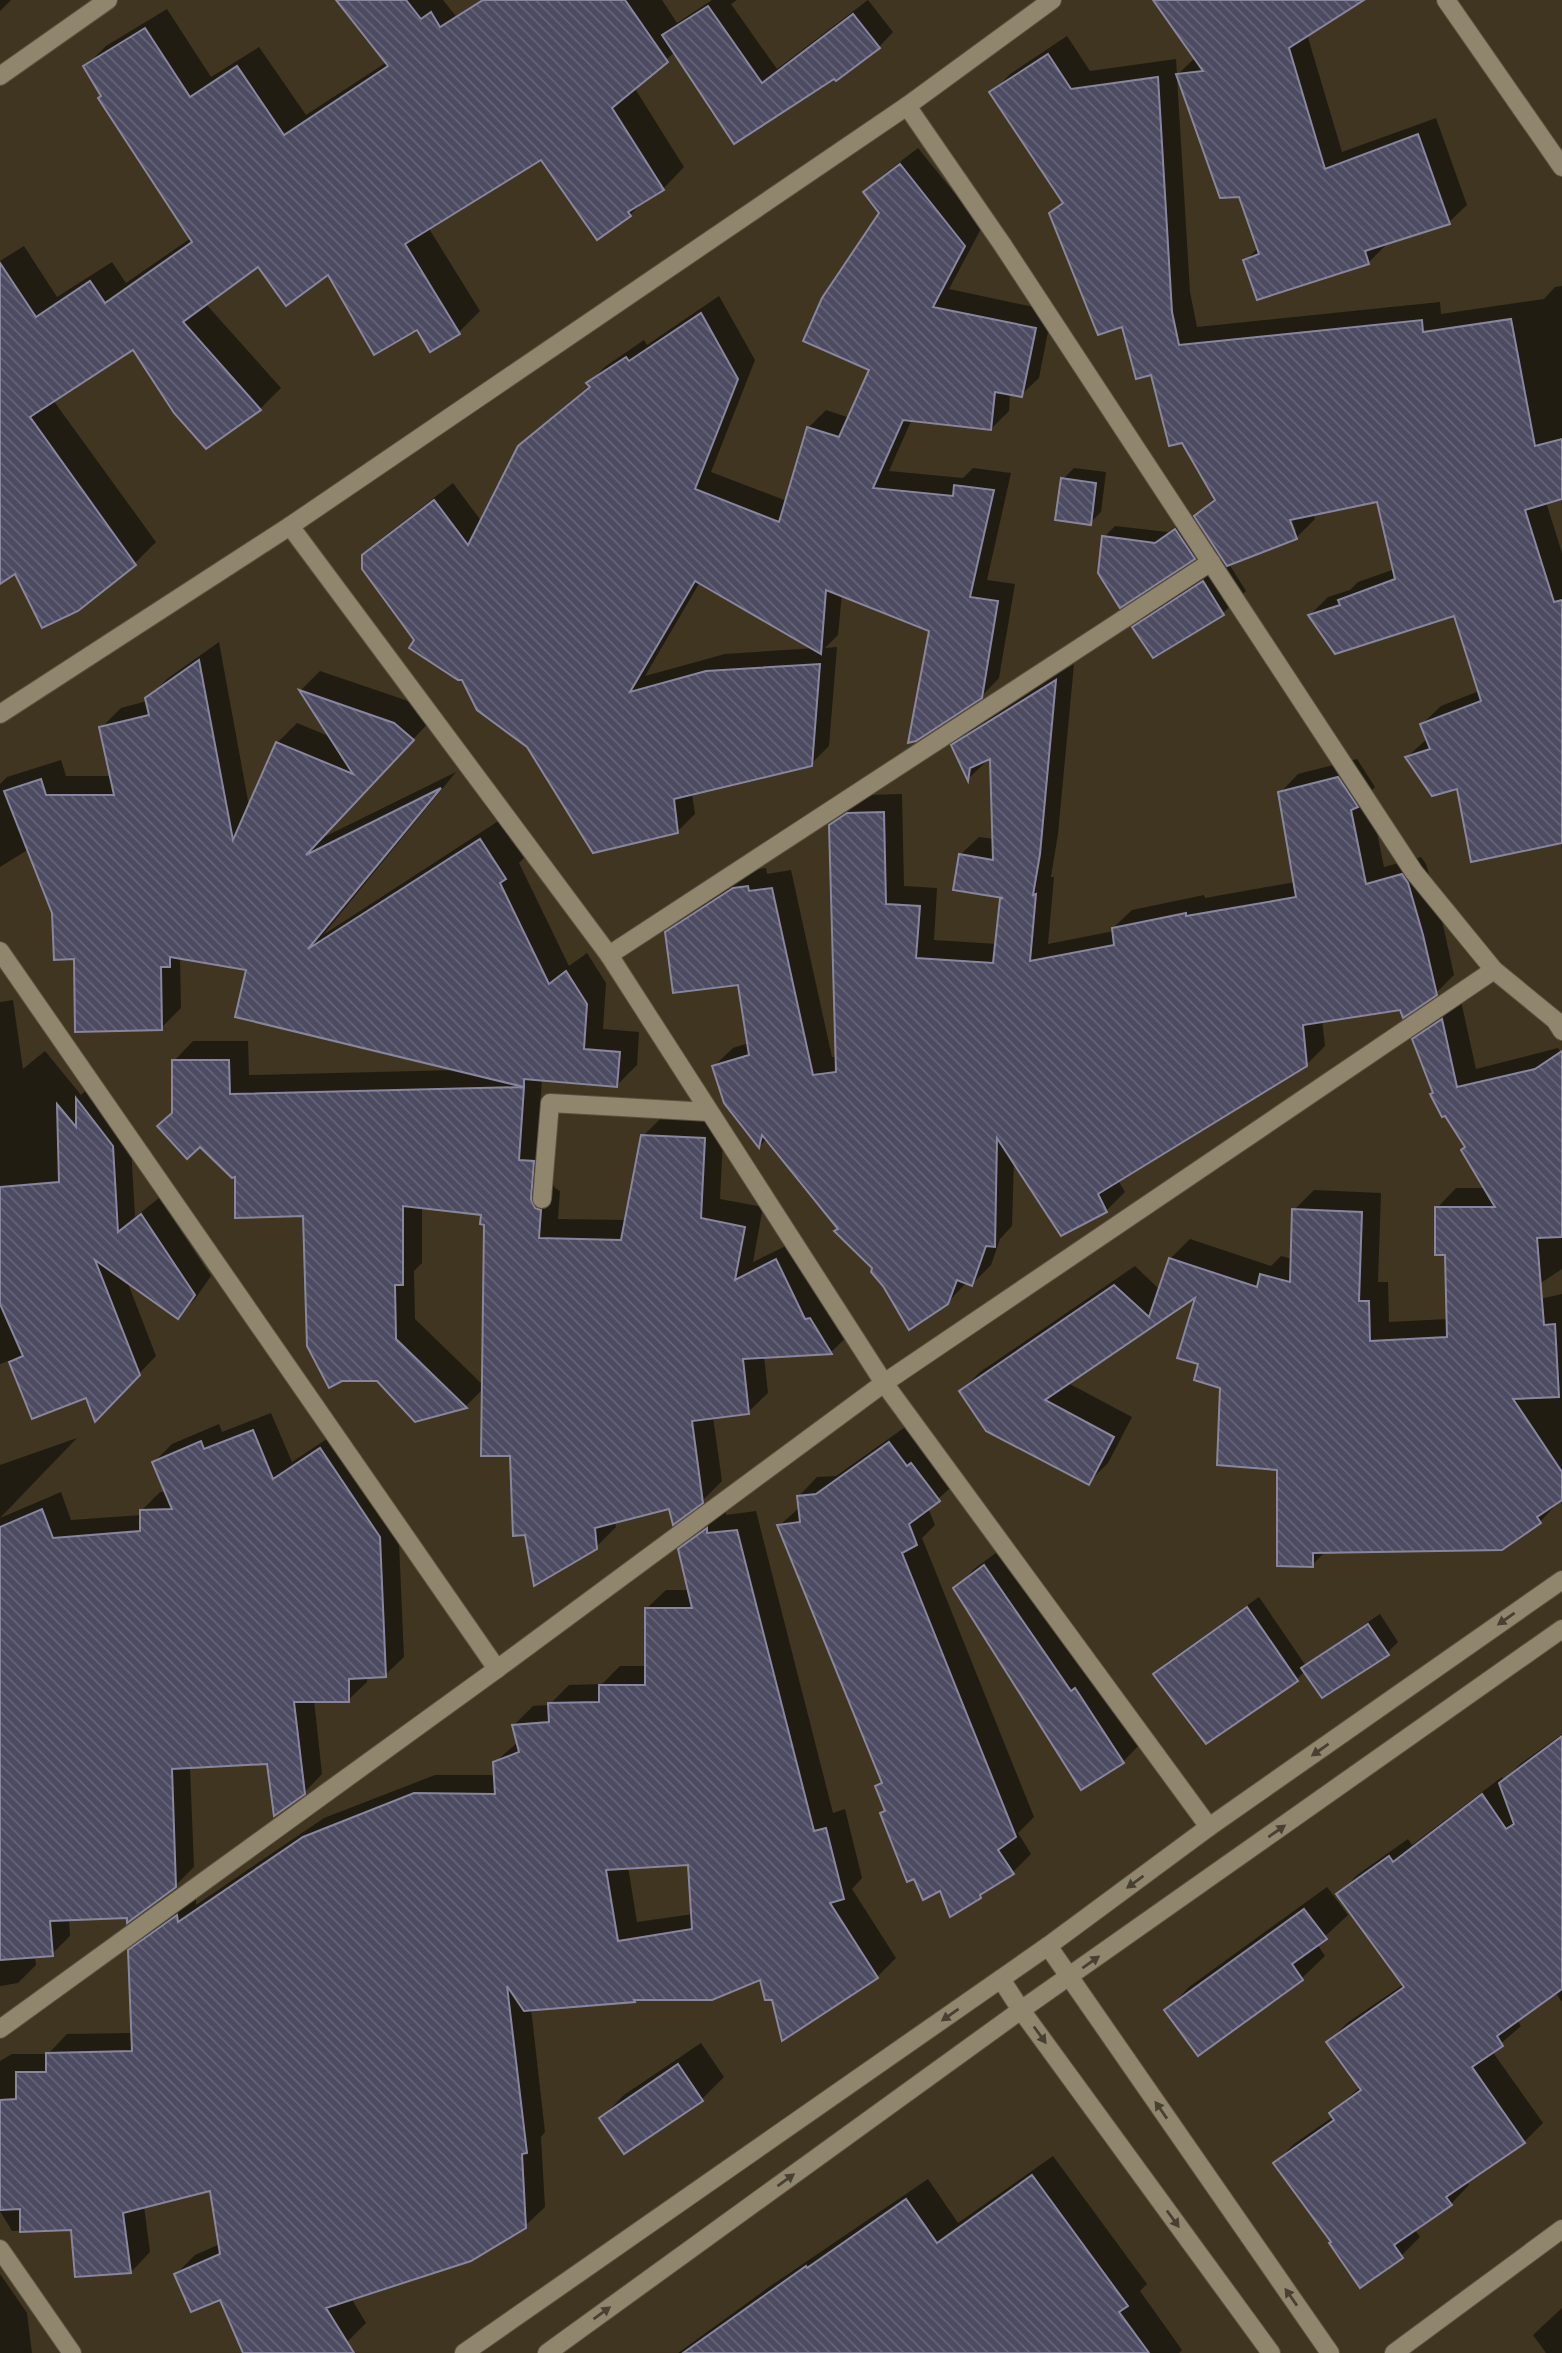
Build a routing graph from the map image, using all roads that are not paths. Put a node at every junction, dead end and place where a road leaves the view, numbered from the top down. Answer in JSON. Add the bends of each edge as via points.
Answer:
{"nodes":[{"id":1,"x":108,"y":0,"type":"edge"},
{"id":2,"x":1052,"y":0,"type":"edge"},
{"id":3,"x":1446,"y":0,"type":"edge"},
{"id":4,"x":0,"y":76,"type":"edge"},
{"id":5,"x":907,"y":106,"type":"junction"},
{"id":6,"x":1562,"y":167,"type":"edge"},
{"id":7,"x":289,"y":526,"type":"junction"},
{"id":8,"x":1211,"y":562,"type":"junction"},
{"id":9,"x":0,"y":714,"type":"edge"},
{"id":10,"x":0,"y":951,"type":"edge"},
{"id":11,"x":609,"y":955,"type":"junction"},
{"id":12,"x":1494,"y":970,"type":"junction"},
{"id":13,"x":1562,"y":1031,"type":"edge"},
{"id":14,"x":709,"y":1112,"type":"junction"},
{"id":15,"x":542,"y":1199,"type":"dead end"},
{"id":16,"x":884,"y":1384,"type":"junction"},
{"id":17,"x":1562,"y":1580,"type":"edge"},
{"id":18,"x":1562,"y":1629,"type":"edge"},
{"id":19,"x":497,"y":1669,"type":"junction"},
{"id":20,"x":1209,"y":1827,"type":"junction"},
{"id":21,"x":1048,"y":1946,"type":"junction"},
{"id":22,"x":1069,"y":1978,"type":"junction"},
{"id":23,"x":1001,"y":1979,"type":"junction"},
{"id":24,"x":1021,"y":2010,"type":"junction"},
{"id":25,"x":0,"y":2029,"type":"edge"},
{"id":26,"x":1562,"y":2229,"type":"edge"},
{"id":27,"x":0,"y":2249,"type":"edge"},
{"id":28,"x":72,"y":2353,"type":"edge"},
{"id":29,"x":464,"y":2353,"type":"edge"},
{"id":30,"x":547,"y":2353,"type":"edge"},
{"id":31,"x":1271,"y":2353,"type":"edge"},
{"id":32,"x":1330,"y":2353,"type":"edge"},
{"id":33,"x":1394,"y":2353,"type":"edge"}],
"edges":[{"from":1,"to":4,"type":"street"},
{"from":2,"to":5,"type":"street"},
{"from":3,"to":6,"type":"street"},
{"from":5,"to":7,"type":"street"},
{"from":5,"to":8,"type":"street"},
{"from":7,"to":9,"type":"street"},
{"from":7,"to":11,"type":"street"},
{"from":8,"to":11,"type":"street"},
{"from":8,"to":12,"type":"street","via":[[1413,872]]},
{"from":10,"to":19,"type":"street"},
{"from":11,"to":14,"type":"street"},
{"from":12,"to":13,"type":"street","via":[[1555,1020]]},
{"from":12,"to":16,"type":"street"},
{"from":14,"to":15,"type":"street","via":[[550,1103]]},
{"from":14,"to":16,"type":"street"},
{"from":16,"to":19,"type":"street"},
{"from":16,"to":20,"type":"street"},
{"from":17,"to":20,"type":"street","one_way":true},
{"from":22,"to":18,"type":"street","one_way":true},
{"from":19,"to":25,"type":"street"},
{"from":20,"to":21,"type":"street","one_way":true},
{"from":21,"to":22,"type":"street"},
{"from":21,"to":23,"type":"street"},
{"from":22,"to":24,"type":"street"},
{"from":32,"to":22,"type":"street","one_way":true},
{"from":23,"to":24,"type":"street"},
{"from":23,"to":29,"type":"street","one_way":true},
{"from":30,"to":24,"type":"street","one_way":true},
{"from":24,"to":31,"type":"street","one_way":true},
{"from":26,"to":33,"type":"street"},
{"from":27,"to":28,"type":"street"}]}
